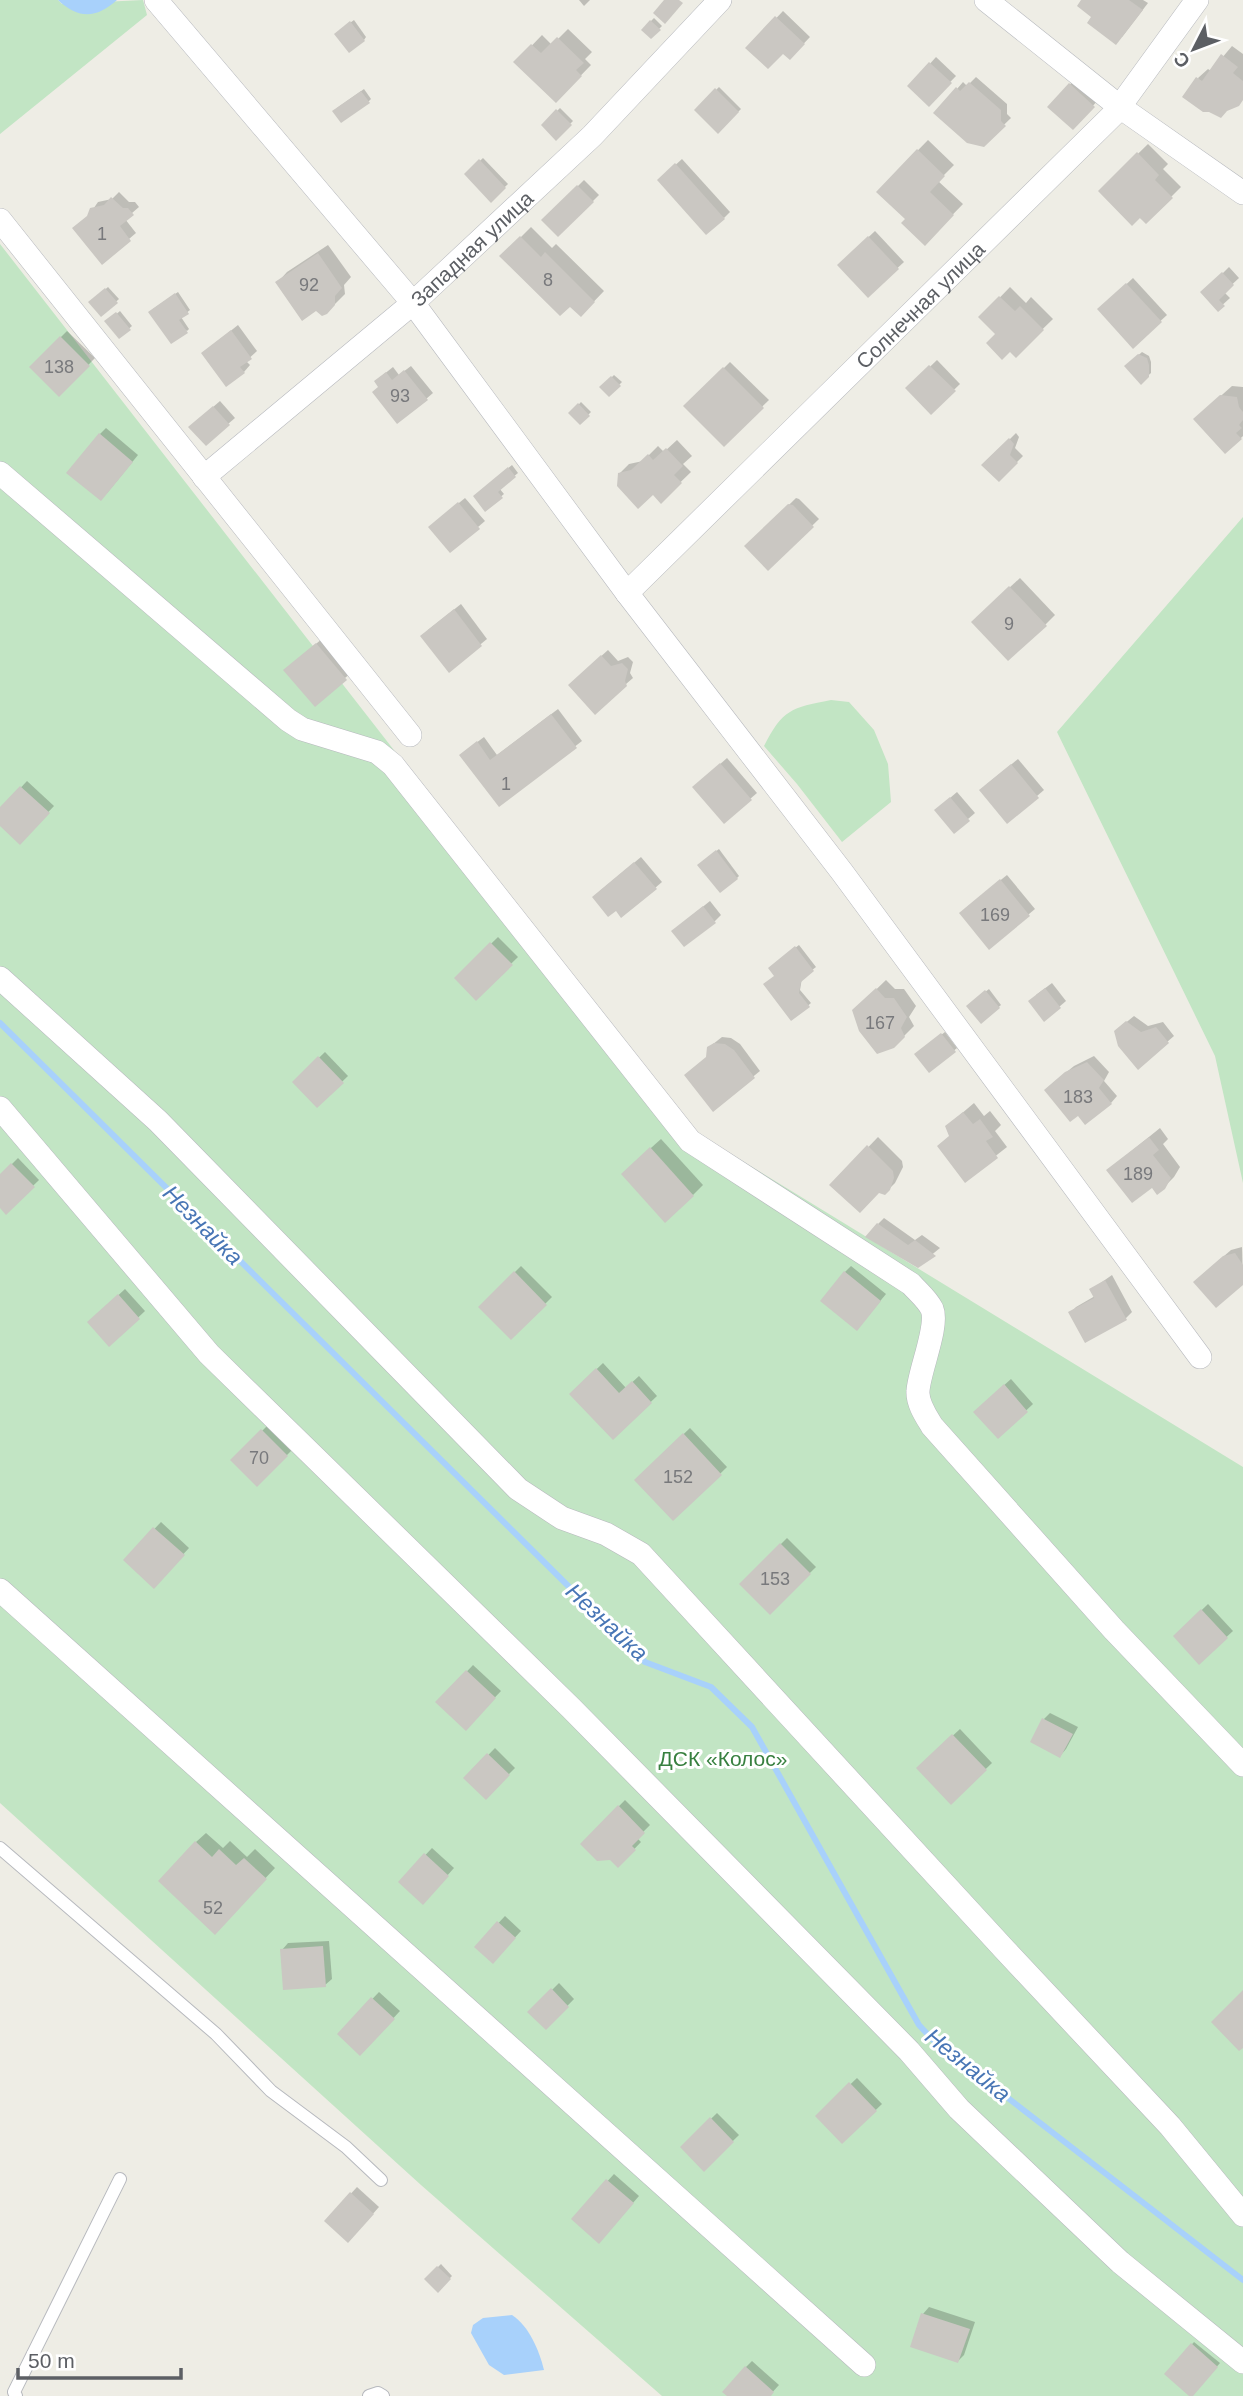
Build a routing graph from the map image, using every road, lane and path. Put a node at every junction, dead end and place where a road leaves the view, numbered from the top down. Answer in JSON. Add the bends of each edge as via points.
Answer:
{"nodes":[{"id":1,"x":156,"y":0,"type":"edge"},
{"id":2,"x":720,"y":0,"type":"edge"},
{"id":3,"x":986,"y":0,"type":"edge"},
{"id":4,"x":1197,"y":0,"type":"edge"},
{"id":5,"x":1120,"y":107,"type":"junction"},
{"id":6,"x":1243,"y":192,"type":"edge"},
{"id":7,"x":0,"y":220,"type":"edge"},
{"id":8,"x":413,"y":303,"type":"junction"},
{"id":9,"x":0,"y":473,"type":"edge"},
{"id":10,"x":204,"y":477,"type":"junction"},
{"id":11,"x":627,"y":593,"type":"junction"},
{"id":12,"x":410,"y":734,"type":"dead end"},
{"id":13,"x":0,"y":978,"type":"edge"},
{"id":14,"x":0,"y":1108,"type":"edge"},
{"id":15,"x":1200,"y":1357,"type":"dead end"},
{"id":16,"x":0,"y":1590,"type":"edge"},
{"id":17,"x":1243,"y":1765,"type":"edge"},
{"id":18,"x":0,"y":1849,"type":"edge"},
{"id":19,"x":120,"y":2179,"type":"dead end"},
{"id":20,"x":381,"y":2180,"type":"dead end"},
{"id":21,"x":1243,"y":2215,"type":"edge"},
{"id":22,"x":1243,"y":2362,"type":"edge"},
{"id":23,"x":864,"y":2365,"type":"dead end"},
{"id":24,"x":16,"y":2396,"type":"edge"},
{"id":25,"x":369,"y":2396,"type":"edge"},
{"id":26,"x":383,"y":2396,"type":"edge"}],
"edges":[{"from":1,"to":8,"type":"street"},
{"from":2,"to":8,"type":"street","name":"Западная улица","via":[[592,136]]},
{"from":3,"to":5,"type":"street"},
{"from":4,"to":5,"type":"street","name":"Солнечная улица"},
{"from":5,"to":6,"type":"street"},
{"from":5,"to":11,"type":"street","name":"Солнечная улица"},
{"from":7,"to":10,"type":"street"},
{"from":8,"to":10,"type":"street","name":"Западная улица"},
{"from":8,"to":11,"type":"street"},
{"from":9,"to":17,"type":"street","via":[[288,720],[302,729],[385,756],[690,1141],[911,1284],[933,1312],[918,1393],[932,1426],[1114,1630]]},
{"from":10,"to":12,"type":"street"},
{"from":11,"to":15,"type":"street","via":[[842,872]]},
{"from":13,"to":21,"type":"street","via":[[158,1121],[518,1489],[562,1518],[606,1534],[641,1554],[1170,2126]]},
{"from":14,"to":22,"type":"street","via":[[209,1354],[260,1406],[571,1708],[909,2051],[959,2109],[1138,2279]]},
{"from":16,"to":23,"type":"street"},
{"from":18,"to":20,"type":"lane","via":[[215,2034],[271,2091],[346,2147]]},
{"from":19,"to":24,"type":"lane"},
{"from":25,"to":26,"type":"lane"}]}
